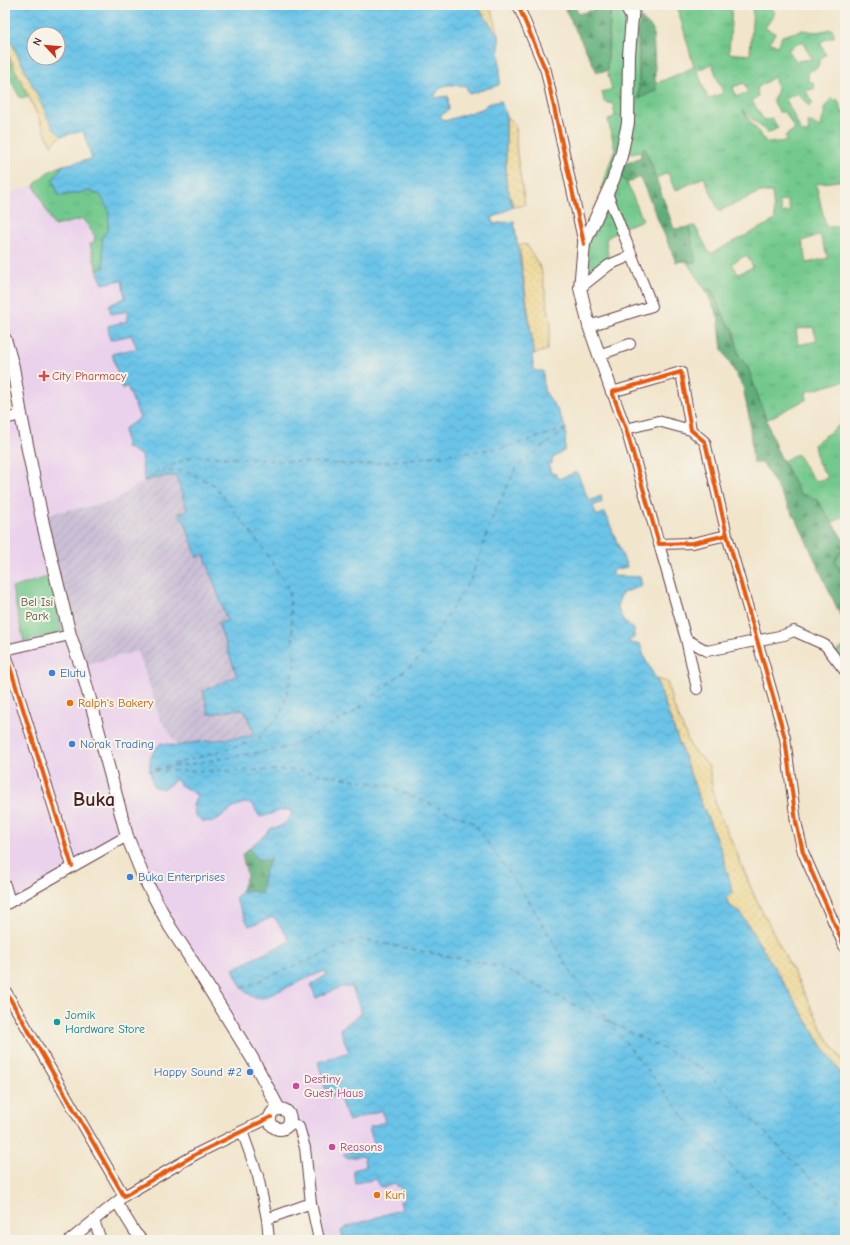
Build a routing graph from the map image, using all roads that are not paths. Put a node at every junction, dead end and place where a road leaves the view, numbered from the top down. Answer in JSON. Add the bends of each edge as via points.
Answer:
{"nodes":[{"id":1,"x":518,"y":5,"type":"edge"},
{"id":2,"x":624,"y":5,"type":"edge"},
{"id":3,"x":633,"y":5,"type":"edge"},
{"id":4,"x":631,"y":18,"type":"junction"},
{"id":5,"x":607,"y":193,"type":"junction"},
{"id":6,"x":584,"y":244,"type":"junction"},
{"id":7,"x":632,"y":255,"type":"junction"},
{"id":8,"x":580,"y":288,"type":"junction"},
{"id":9,"x":589,"y":326,"type":"junction"},
{"id":10,"x":5,"y":340,"type":"edge"},
{"id":11,"x":630,"y":344,"type":"dead end"},
{"id":12,"x":598,"y":355,"type":"junction"},
{"id":13,"x":612,"y":392,"type":"junction"},
{"id":14,"x":21,"y":415,"type":"junction"},
{"id":15,"x":5,"y":418,"type":"edge"},
{"id":16,"x":626,"y":429,"type":"junction"},
{"id":17,"x":691,"y":430,"type":"junction"},
{"id":18,"x":727,"y":535,"type":"junction"},
{"id":19,"x":659,"y":544,"type":"junction"},
{"id":20,"x":70,"y":635,"type":"junction"},
{"id":21,"x":686,"y":639,"type":"junction"},
{"id":22,"x":758,"y":641,"type":"junction"},
{"id":23,"x":5,"y":650,"type":"edge"},
{"id":24,"x":845,"y":671,"type":"edge"},
{"id":25,"x":697,"y":689,"type":"dead end"},
{"id":26,"x":127,"y":836,"type":"junction"},
{"id":27,"x":72,"y":866,"type":"junction"},
{"id":28,"x":5,"y":885,"type":"edge"},
{"id":29,"x":7,"y":903,"type":"edge"},
{"id":30,"x":845,"y":948,"type":"edge"},
{"id":31,"x":5,"y":990,"type":"edge"},
{"id":32,"x":275,"y":1113,"type":"junction"},
{"id":33,"x":290,"y":1122,"type":"junction"},
{"id":34,"x":242,"y":1130,"type":"junction"},
{"id":35,"x":120,"y":1200,"type":"junction"},
{"id":36,"x":311,"y":1203,"type":"junction"},
{"id":37,"x":267,"y":1219,"type":"junction"},
{"id":38,"x":94,"y":1221,"type":"junction"},
{"id":39,"x":70,"y":1240,"type":"edge"},
{"id":40,"x":101,"y":1240,"type":"edge"},
{"id":41,"x":142,"y":1240,"type":"edge"},
{"id":42,"x":269,"y":1240,"type":"edge"},
{"id":43,"x":319,"y":1240,"type":"edge"}],
"edges":[{"from":1,"to":6,"type":"street","via":[[546,71]]},
{"from":2,"to":4,"type":"street"},
{"from":3,"to":4,"type":"main road"},
{"from":4,"to":5,"type":"main road","via":[[628,122],[621,156]]},
{"from":5,"to":6,"type":"main road"},
{"from":5,"to":7,"type":"street"},
{"from":6,"to":8,"type":"main road"},
{"from":7,"to":8,"type":"street","via":[[609,265]]},
{"from":7,"to":9,"type":"street","via":[[652,306]]},
{"from":8,"to":9,"type":"main road"},
{"from":9,"to":12,"type":"main road"},
{"from":10,"to":14,"type":"main road","via":[[13,367]]},
{"from":11,"to":12,"type":"street"},
{"from":12,"to":13,"type":"main road"},
{"from":13,"to":16,"type":"street"},
{"from":13,"to":17,"type":"street","via":[[681,372]]},
{"from":14,"to":15,"type":"street"},
{"from":14,"to":20,"type":"main road","via":[[43,524]]},
{"from":16,"to":17,"type":"street","via":[[658,422]]},
{"from":16,"to":19,"type":"street"},
{"from":17,"to":18,"type":"street","via":[[705,442]]},
{"from":18,"to":19,"type":"street","via":[[693,544]]},
{"from":18,"to":22,"type":"street"},
{"from":19,"to":21,"type":"street"},
{"from":20,"to":23,"type":"street"},
{"from":20,"to":26,"type":"main road","via":[[81,666]]},
{"from":21,"to":22,"type":"street","via":[[706,651]]},
{"from":21,"to":25,"type":"street"},
{"from":22,"to":24,"type":"street","via":[[794,631],[825,645]]},
{"from":22,"to":30,"type":"street","via":[[785,738],[796,822],[803,852]]},
{"from":23,"to":27,"type":"street"},
{"from":26,"to":27,"type":"street"},
{"from":26,"to":32,"type":"main road","via":[[143,876],[170,927],[252,1058]]},
{"from":27,"to":29,"type":"street"},
{"from":28,"to":29,"type":"street"},
{"from":31,"to":35,"type":"street"},
{"from":32,"to":33,"type":"main road","via":[[285,1110],[289,1114]]},
{"from":32,"to":33,"type":"main road","via":[[272,1125],[280,1129]]},
{"from":32,"to":34,"type":"street"},
{"from":33,"to":36,"type":"street","via":[[299,1127],[305,1148]]},
{"from":34,"to":35,"type":"street"},
{"from":34,"to":37,"type":"street","via":[[258,1176]]},
{"from":35,"to":38,"type":"street"},
{"from":35,"to":41,"type":"street","via":[[135,1232]]},
{"from":36,"to":37,"type":"street"},
{"from":36,"to":43,"type":"street"},
{"from":37,"to":42,"type":"street"},
{"from":38,"to":39,"type":"street"},
{"from":38,"to":40,"type":"street"}]}
